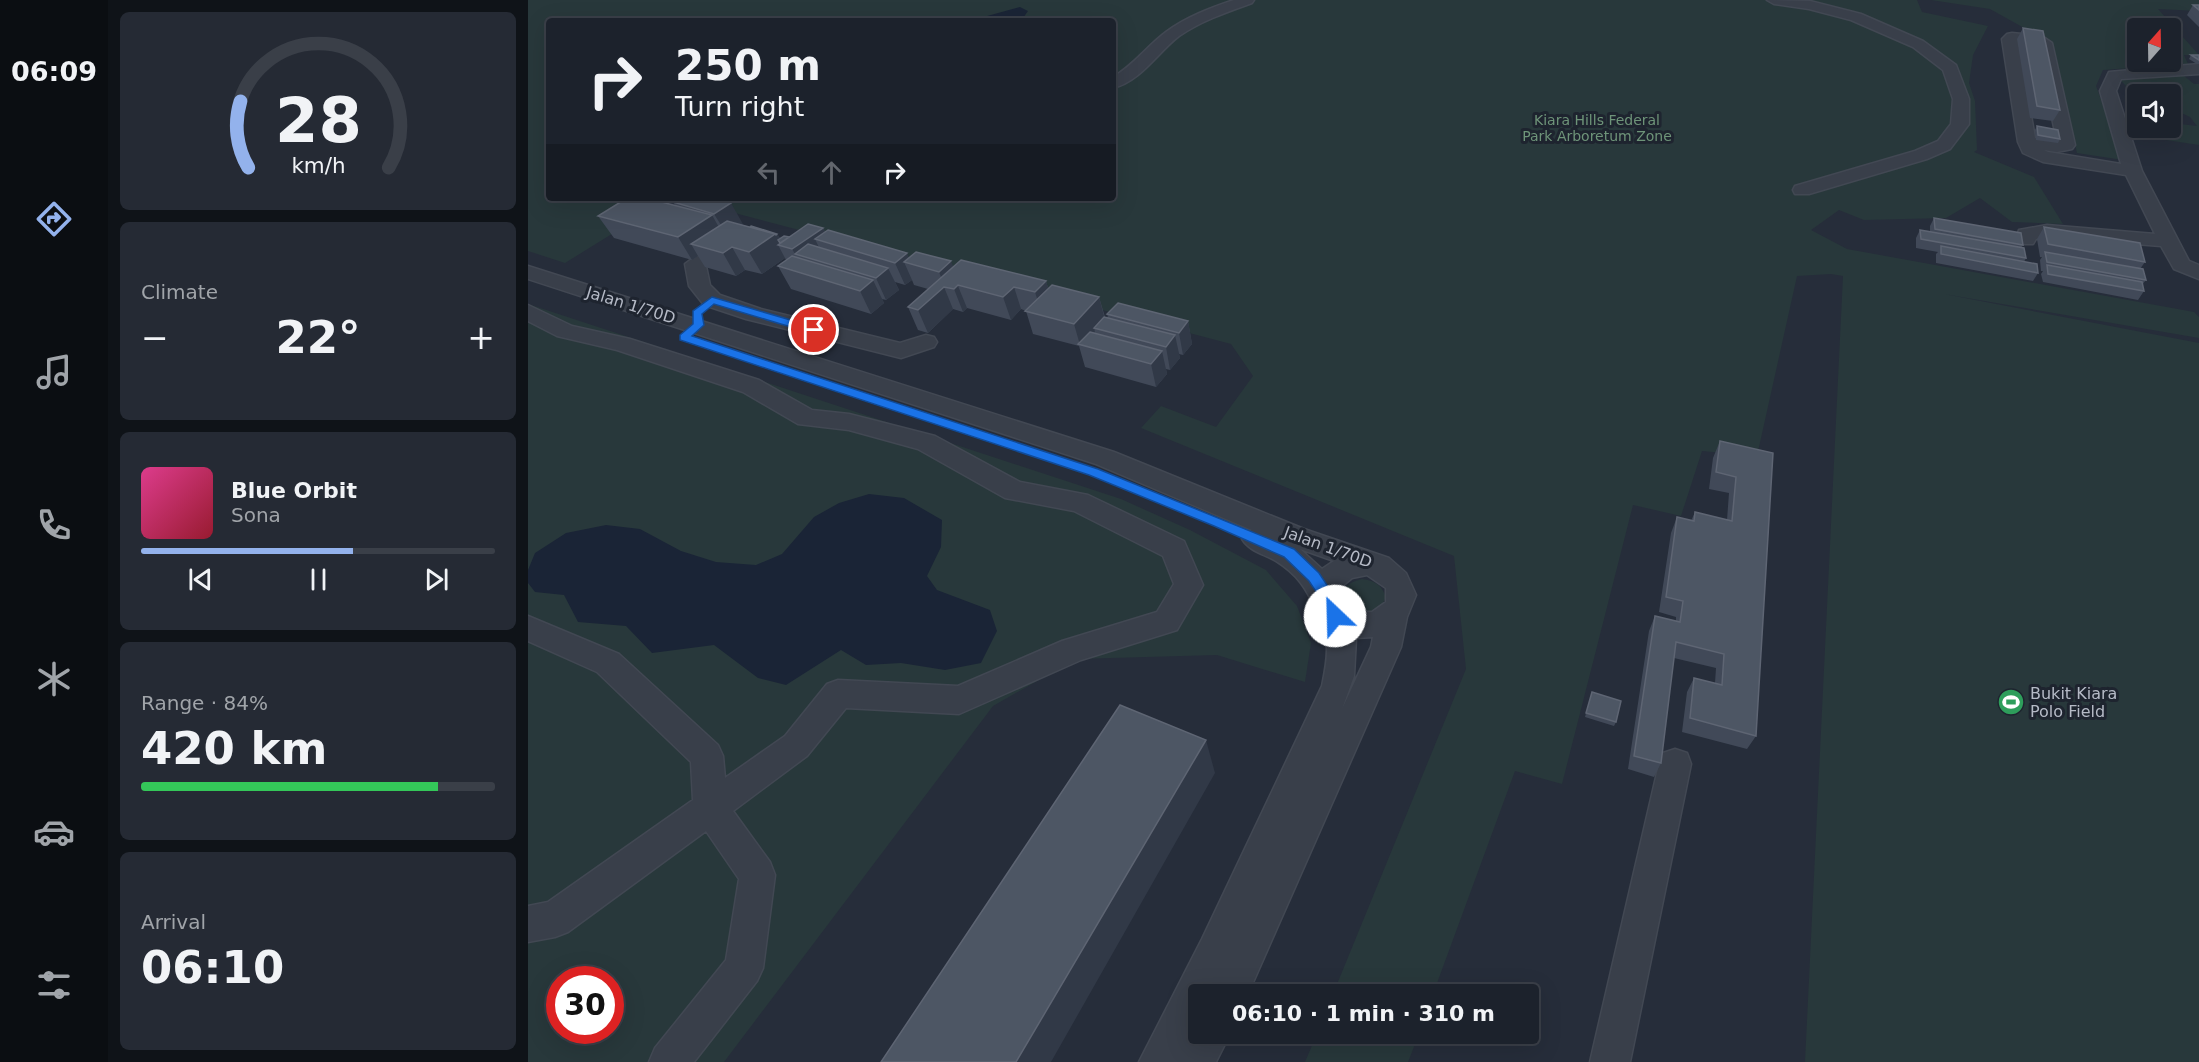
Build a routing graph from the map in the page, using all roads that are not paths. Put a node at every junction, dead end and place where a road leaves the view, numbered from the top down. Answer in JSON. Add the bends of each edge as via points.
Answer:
{"nodes":[{"id":1,"x":1247,"y":0,"type":"edge"},
{"id":2,"x":1774,"y":0,"type":"edge"},
{"id":3,"x":2199,"y":69,"type":"edge"},
{"id":4,"x":1116,"y":82,"type":"edge"},
{"id":5,"x":2027,"y":142,"type":"junction"},
{"id":6,"x":2133,"y":171,"type":"junction"},
{"id":7,"x":1802,"y":190,"type":"dead end"},
{"id":8,"x":744,"y":231,"type":"edge"},
{"id":9,"x":2026,"y":240,"type":"dead end"},
{"id":10,"x":2168,"y":241,"type":"junction"},
{"id":11,"x":528,"y":272,"type":"edge"},
{"id":12,"x":2199,"y":273,"type":"edge"},
{"id":13,"x":528,"y":288,"type":"edge"},
{"id":14,"x":712,"y":300,"type":"junction"},
{"id":15,"x":528,"y":312,"type":"edge"},
{"id":16,"x":691,"y":331,"type":"junction"},
{"id":17,"x":926,"y":342,"type":"dead end"},
{"id":18,"x":1379,"y":566,"type":"junction"},
{"id":19,"x":1329,"y":604,"type":"junction"},
{"id":20,"x":1393,"y":614,"type":"junction"},
{"id":21,"x":528,"y":628,"type":"edge"},
{"id":22,"x":1675,"y":764,"type":"dead end"},
{"id":23,"x":710,"y":808,"type":"junction"},
{"id":24,"x":528,"y":924,"type":"edge"},
{"id":25,"x":1234,"y":984,"type":"edge"},
{"id":26,"x":1205,"y":1044,"type":"edge"},
{"id":27,"x":669,"y":1062,"type":"edge"},
{"id":28,"x":1159,"y":1062,"type":"edge"},
{"id":29,"x":1195,"y":1062,"type":"edge"},
{"id":30,"x":1610,"y":1062,"type":"edge"}],
"edges":[{"from":1,"to":4,"type":"street","via":[[1209,14],[1173,35],[1145,63]]},
{"from":2,"to":7,"type":"street","via":[[1856,17],[1918,44],[1950,68],[1961,99],[1960,124],[1944,145]]},
{"from":3,"to":6,"type":"street","via":[[2115,75],[2108,91]]},
{"from":5,"to":5,"type":"street","via":[[2010,39],[2012,37],[2044,43],[2066,145]]},
{"from":5,"to":6,"type":"street","via":[[2032,153],[2043,157]]},
{"from":6,"to":10,"type":"street"},
{"from":8,"to":14,"type":"street","via":[[695,264],[700,286]]},
{"from":9,"to":10,"type":"street","via":[[2026,234],[2047,231]]},
{"from":10,"to":12,"type":"street","via":[[2181,265]]},
{"from":11,"to":16,"type":"street","name":"Jalan 1/70D"},
{"from":13,"to":16,"type":"street","name":"Jalan 1/70D"},
{"from":14,"to":16,"type":"street","via":[[697,313]]},
{"from":14,"to":17,"type":"street","via":[[754,315],[901,351]]},
{"from":15,"to":23,"type":"street","via":[[565,331],[622,344],[751,386],[807,418],[849,422],[926,442],[1014,491],[1079,501],[1174,549],[1189,585],[1167,621],[1073,650],[959,700],[838,694],[796,746]]},
{"from":16,"to":18,"type":"street","name":"Jalan 1/70D","via":[[1105,458],[1294,536]]},
{"from":16,"to":19,"type":"street","name":"Jalan 1/70D","via":[[1093,472],[1289,553],[1314,577]]},
{"from":18,"to":19,"type":"street","via":[[1353,565],[1339,570],[1329,580]]},
{"from":18,"to":20,"type":"street","via":[[1398,581],[1402,592],[1401,603]]},
{"from":19,"to":20,"type":"street","via":[[1348,624],[1381,623]]},
{"from":19,"to":28,"type":"street","name":"Jalan 1/70D","via":[[1341,633],[1343,656],[1337,686],[1215,952]]},
{"from":20,"to":25,"type":"street","via":[[1386,647]]},
{"from":21,"to":23,"type":"street","via":[[608,663],[707,756]]},
{"from":22,"to":30,"type":"street"},
{"from":23,"to":24,"type":"street","via":[[555,919]]},
{"from":23,"to":27,"type":"street","via":[[757,875],[744,968]]},
{"from":26,"to":29,"type":"street"}]}
